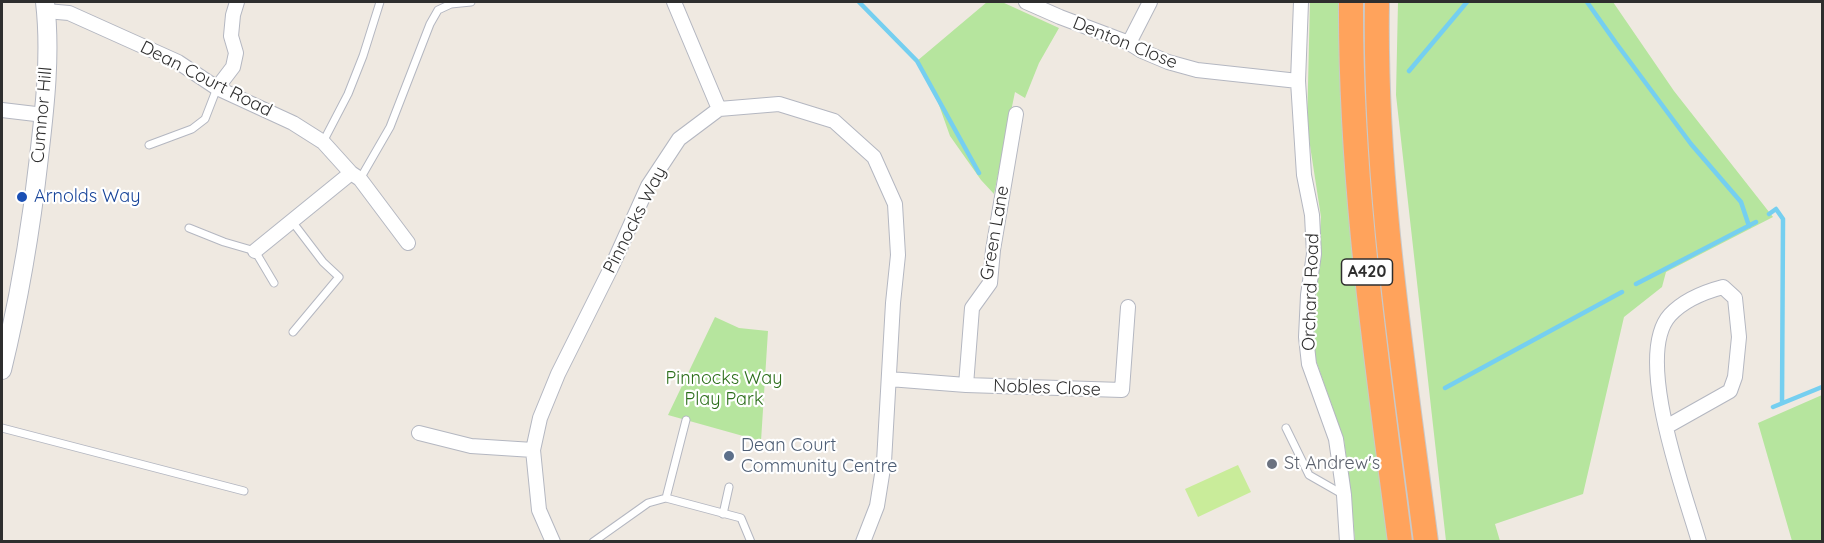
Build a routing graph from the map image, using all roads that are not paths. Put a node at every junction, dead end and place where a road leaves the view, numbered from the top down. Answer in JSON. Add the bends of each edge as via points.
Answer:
{"nodes":[{"id":1,"x":237,"y":2,"type":"edge"},
{"id":2,"x":380,"y":2,"type":"edge"},
{"id":3,"x":471,"y":2,"type":"edge"},
{"id":4,"x":674,"y":2,"type":"edge"},
{"id":5,"x":1026,"y":2,"type":"edge"},
{"id":6,"x":1150,"y":2,"type":"edge"},
{"id":7,"x":1301,"y":2,"type":"edge"},
{"id":8,"x":1351,"y":2,"type":"edge"},
{"id":9,"x":1377,"y":2,"type":"edge"},
{"id":10,"x":46,"y":6,"type":"edge"},
{"id":11,"x":1129,"y":43,"type":"junction"},
{"id":12,"x":1298,"y":81,"type":"junction"},
{"id":13,"x":217,"y":88,"type":"junction"},
{"id":14,"x":719,"y":109,"type":"junction"},
{"id":15,"x":2,"y":110,"type":"edge"},
{"id":16,"x":1016,"y":114,"type":"dead end"},
{"id":17,"x":44,"y":115,"type":"junction"},
{"id":18,"x":323,"y":142,"type":"junction"},
{"id":19,"x":149,"y":145,"type":"dead end"},
{"id":20,"x":356,"y":176,"type":"junction"},
{"id":21,"x":291,"y":220,"type":"junction"},
{"id":22,"x":189,"y":228,"type":"dead end"},
{"id":23,"x":408,"y":243,"type":"dead end"},
{"id":24,"x":255,"y":251,"type":"junction"},
{"id":25,"x":274,"y":284,"type":"dead end"},
{"id":26,"x":1128,"y":308,"type":"dead end"},
{"id":27,"x":293,"y":332,"type":"dead end"},
{"id":28,"x":2,"y":370,"type":"edge"},
{"id":29,"x":889,"y":379,"type":"junction"},
{"id":30,"x":966,"y":385,"type":"junction"},
{"id":31,"x":686,"y":420,"type":"dead end"},
{"id":32,"x":1666,"y":427,"type":"junction"},
{"id":33,"x":2,"y":428,"type":"edge"},
{"id":34,"x":1286,"y":428,"type":"dead end"},
{"id":35,"x":419,"y":433,"type":"dead end"},
{"id":36,"x":533,"y":450,"type":"junction"},
{"id":37,"x":729,"y":487,"type":"dead end"},
{"id":38,"x":244,"y":491,"type":"dead end"},
{"id":39,"x":1344,"y":495,"type":"junction"},
{"id":40,"x":666,"y":498,"type":"junction"},
{"id":41,"x":723,"y":514,"type":"junction"},
{"id":42,"x":553,"y":542,"type":"edge"},
{"id":43,"x":593,"y":542,"type":"edge"},
{"id":44,"x":751,"y":542,"type":"edge"},
{"id":45,"x":863,"y":542,"type":"edge"},
{"id":46,"x":1347,"y":542,"type":"edge"},
{"id":47,"x":1400,"y":542,"type":"edge"},
{"id":48,"x":1426,"y":542,"type":"edge"},
{"id":49,"x":1699,"y":542,"type":"edge"}],
"edges":[{"from":1,"to":13,"type":"street","via":[[231,36],[236,53],[233,67]]},
{"from":2,"to":18,"type":"lane","via":[[348,94]]},
{"from":3,"to":20,"type":"lane","via":[[438,10],[390,127]]},
{"from":4,"to":14,"type":"street"},
{"from":5,"to":11,"type":"street","name":"Denton Close"},
{"from":6,"to":11,"type":"street"},
{"from":7,"to":12,"type":"street","name":"Orchard Road"},
{"from":8,"to":47,"type":"highway","number":"A420","via":[[1352,101],[1362,234]]},
{"from":9,"to":48,"type":"highway","number":"A420","via":[[1377,81],[1385,201]]},
{"from":10,"to":13,"type":"street","name":"Dean Court Road","via":[[178,62]]},
{"from":10,"to":17,"type":"street","name":"Cumnor Hill"},
{"from":11,"to":12,"type":"street","name":"Denton Close","via":[[1150,55],[1197,70]]},
{"from":12,"to":39,"type":"street","name":"Orchard Road","via":[[1314,254],[1305,337],[1309,364],[1336,439]]},
{"from":13,"to":18,"type":"street","name":"Dean Court Road","via":[[293,123]]},
{"from":13,"to":19,"type":"lane","via":[[206,119],[192,129]]},
{"from":14,"to":29,"type":"street","via":[[779,104],[834,121],[874,157],[895,204],[898,255]]},
{"from":14,"to":36,"type":"street","name":"Pinnocks Way","via":[[679,139],[648,186],[558,374],[540,418]]},
{"from":15,"to":17,"type":"street"},
{"from":16,"to":30,"type":"street","name":"Green Lane","via":[[990,283],[972,308]]},
{"from":17,"to":28,"type":"street","name":"Cumnor Hill","via":[[23,271]]},
{"from":18,"to":20,"type":"street","name":"Dean Court Road"},
{"from":20,"to":21,"type":"street"},
{"from":20,"to":23,"type":"street","name":"Dean Court Road"},
{"from":21,"to":24,"type":"street"},
{"from":21,"to":27,"type":"lane","via":[[339,277]]},
{"from":22,"to":24,"type":"lane"},
{"from":24,"to":25,"type":"lane"},
{"from":26,"to":30,"type":"street","name":"Nobles Close","via":[[1122,390]]},
{"from":29,"to":30,"type":"street","name":"Nobles Close"},
{"from":29,"to":45,"type":"street","via":[[877,506]]},
{"from":31,"to":40,"type":"lane"},
{"from":32,"to":32,"type":"street","via":[[1657,382],[1661,331],[1669,316],[1684,303],[1723,287],[1735,298],[1740,337],[1730,391]]},
{"from":32,"to":49,"type":"street"},
{"from":33,"to":38,"type":"lane"},
{"from":34,"to":39,"type":"lane","via":[[1309,475]]},
{"from":35,"to":36,"type":"street","via":[[471,446]]},
{"from":36,"to":42,"type":"street","name":"Pinnocks Way","via":[[539,510]]},
{"from":37,"to":41,"type":"lane"},
{"from":39,"to":46,"type":"street","name":"Orchard Road"},
{"from":40,"to":41,"type":"lane"},
{"from":40,"to":43,"type":"lane","via":[[648,503]]},
{"from":41,"to":44,"type":"lane","via":[[741,519]]}]}
